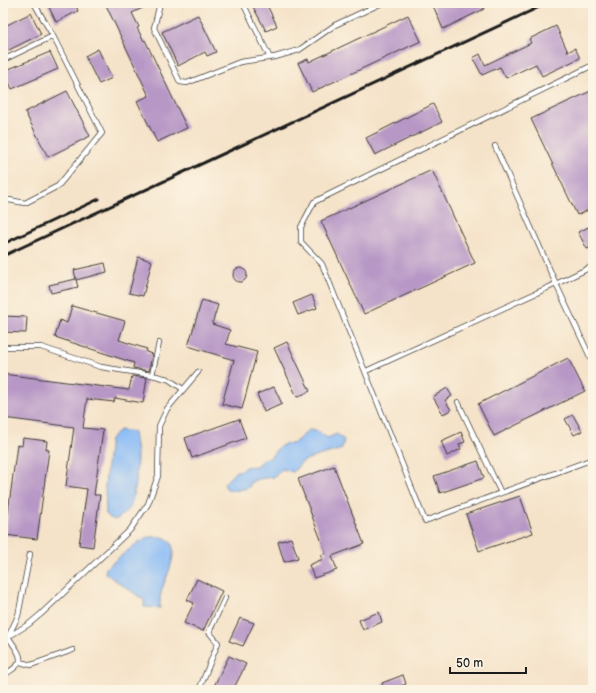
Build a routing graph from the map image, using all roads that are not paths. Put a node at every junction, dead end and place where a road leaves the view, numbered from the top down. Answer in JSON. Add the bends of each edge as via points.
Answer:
{"nodes":[{"id":1,"x":34,"y":3,"type":"edge"},
{"id":2,"x":243,"y":3,"type":"edge"},
{"id":3,"x":382,"y":3,"type":"edge"},
{"id":4,"x":159,"y":4,"type":"edge"},
{"id":5,"x":53,"y":36,"type":"junction"},
{"id":6,"x":270,"y":58,"type":"junction"},
{"id":7,"x":3,"y":60,"type":"edge"},
{"id":8,"x":593,"y":65,"type":"edge"},
{"id":9,"x":495,"y":146,"type":"dead end"},
{"id":10,"x":3,"y":202,"type":"edge"},
{"id":11,"x":593,"y":266,"type":"edge"},
{"id":12,"x":556,"y":284,"type":"junction"},
{"id":13,"x":159,"y":343,"type":"dead end"},
{"id":14,"x":3,"y":347,"type":"edge"},
{"id":15,"x":593,"y":363,"type":"edge"},
{"id":16,"x":366,"y":371,"type":"junction"},
{"id":17,"x":198,"y":372,"type":"dead end"},
{"id":18,"x":152,"y":375,"type":"junction"},
{"id":19,"x":183,"y":389,"type":"junction"},
{"id":20,"x":458,"y":402,"type":"dead end"},
{"id":21,"x":593,"y":459,"type":"edge"},
{"id":22,"x":501,"y":493,"type":"junction"},
{"id":23,"x":30,"y":554,"type":"dead end"},
{"id":24,"x":225,"y":598,"type":"dead end"},
{"id":25,"x":8,"y":637,"type":"junction"},
{"id":26,"x":3,"y":640,"type":"edge"},
{"id":27,"x":73,"y":650,"type":"dead end"},
{"id":28,"x":20,"y":662,"type":"junction"},
{"id":29,"x":3,"y":675,"type":"edge"},
{"id":30,"x":199,"y":690,"type":"edge"}],
"edges":[{"from":1,"to":5,"type":"lane"},
{"from":2,"to":6,"type":"lane"},
{"from":3,"to":6,"type":"lane","via":[[335,25],[299,50]]},
{"from":4,"to":6,"type":"lane","via":[[154,28],[180,82],[188,83],[240,62]]},
{"from":5,"to":7,"type":"lane"},
{"from":5,"to":10,"type":"lane","via":[[102,133],[58,186],[25,203],[9,200]]},
{"from":8,"to":16,"type":"lane","via":[[314,202],[301,227],[301,242],[322,264]]},
{"from":9,"to":12,"type":"lane"},
{"from":11,"to":12,"type":"lane"},
{"from":12,"to":15,"type":"lane"},
{"from":12,"to":16,"type":"lane"},
{"from":13,"to":18,"type":"lane"},
{"from":14,"to":18,"type":"lane","via":[[41,348],[101,367]]},
{"from":16,"to":22,"type":"lane","via":[[425,520]]},
{"from":17,"to":19,"type":"lane"},
{"from":18,"to":19,"type":"lane","via":[[168,379]]},
{"from":19,"to":25,"type":"lane","via":[[167,409],[159,426],[158,476],[148,504],[130,530],[41,614]]},
{"from":20,"to":22,"type":"lane"},
{"from":21,"to":22,"type":"lane"},
{"from":23,"to":25,"type":"lane","via":[[18,616]]},
{"from":24,"to":30,"type":"lane","via":[[209,632],[218,643]]},
{"from":25,"to":26,"type":"lane"},
{"from":25,"to":28,"type":"lane","via":[[19,654]]},
{"from":27,"to":28,"type":"lane","via":[[31,665]]},
{"from":28,"to":29,"type":"lane"}]}
